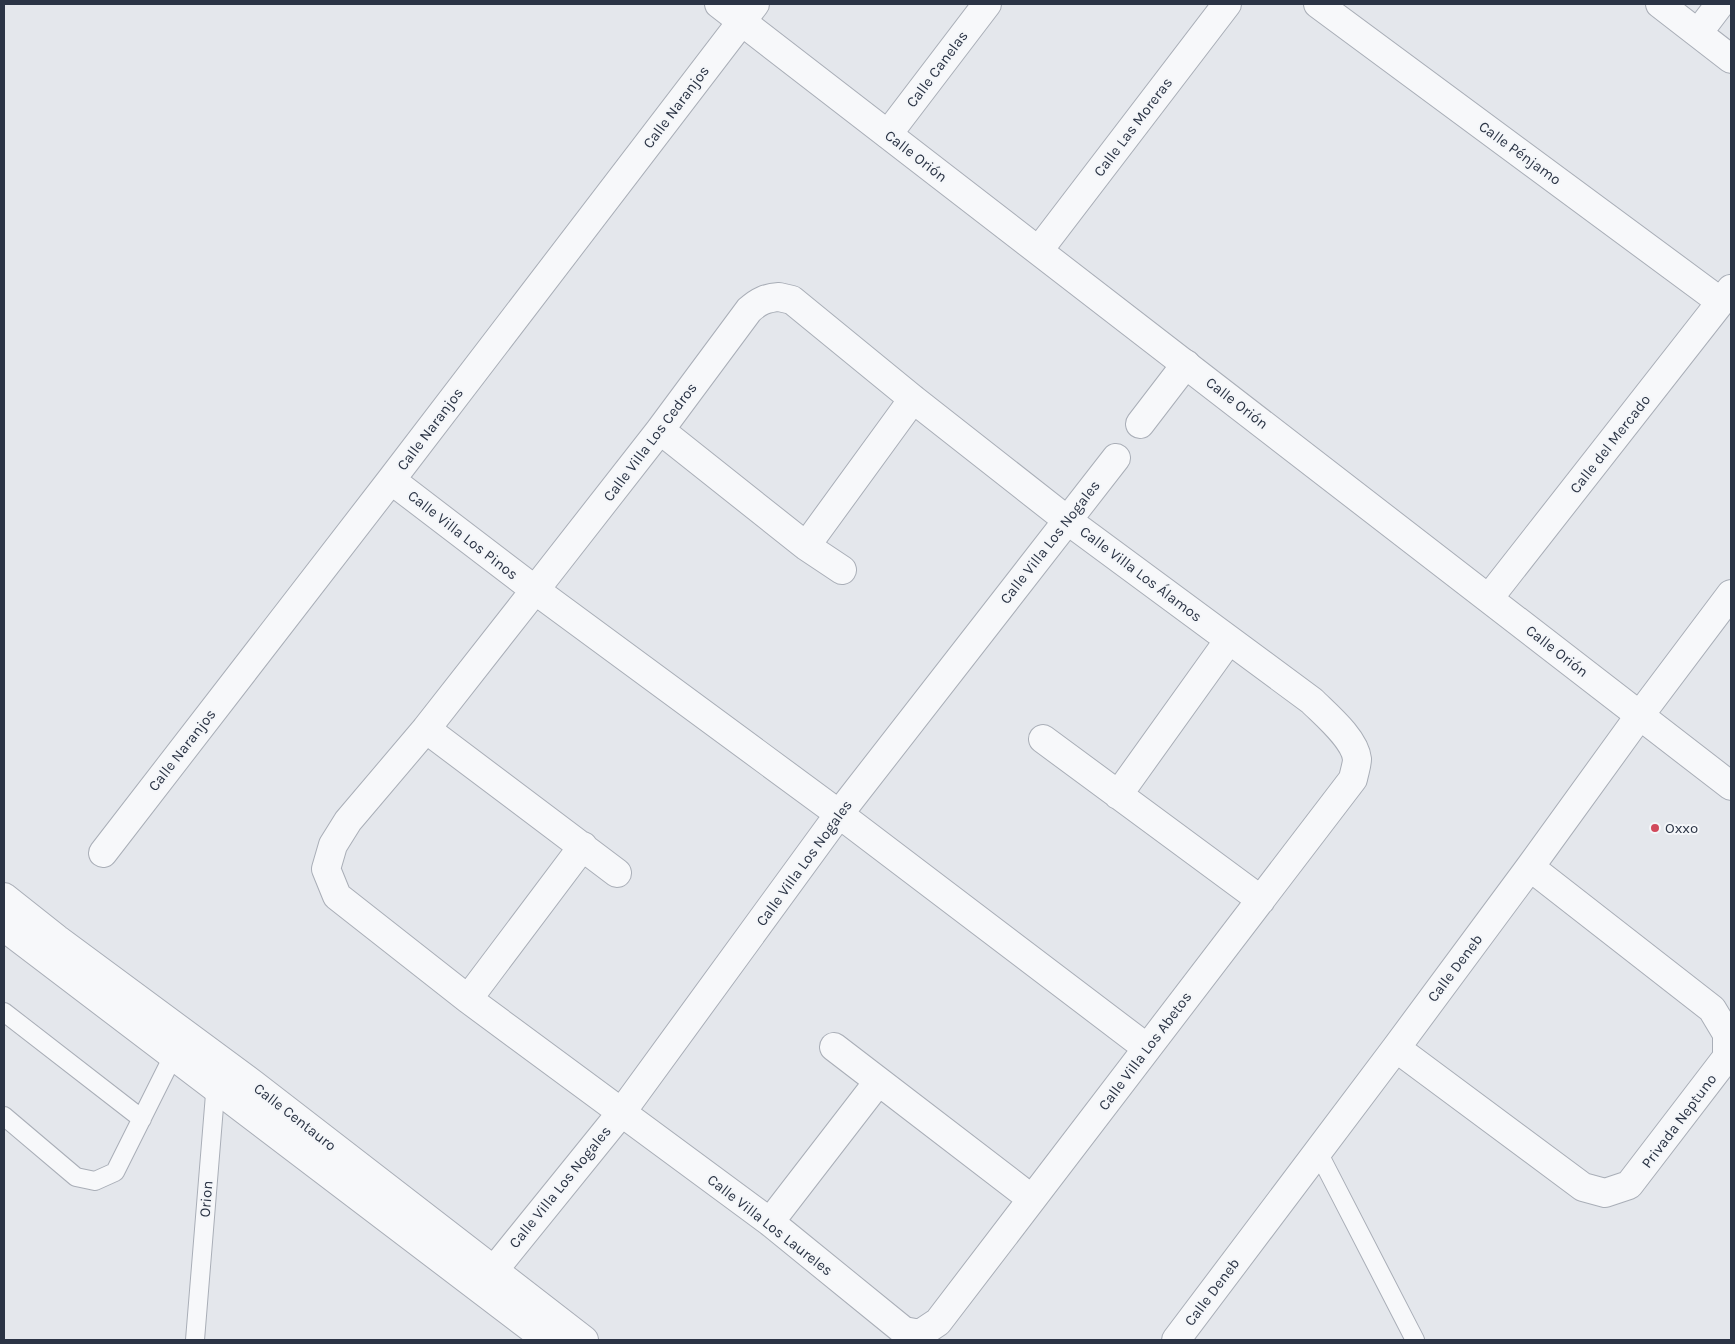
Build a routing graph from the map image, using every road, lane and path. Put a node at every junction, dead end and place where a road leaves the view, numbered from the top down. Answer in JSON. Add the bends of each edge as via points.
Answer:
{"nodes":[{"id":1,"x":719,"y":4,"type":"edge"},
{"id":2,"x":987,"y":4,"type":"edge"},
{"id":3,"x":1227,"y":4,"type":"edge"},
{"id":4,"x":1318,"y":4,"type":"edge"},
{"id":5,"x":1660,"y":4,"type":"edge"},
{"id":6,"x":1720,"y":4,"type":"edge"},
{"id":7,"x":749,"y":13,"type":"edge"},
{"id":8,"x":1698,"y":34,"type":"junction"},
{"id":9,"x":1731,"y":59,"type":"edge"},
{"id":10,"x":888,"y":134,"type":"junction"},
{"id":11,"x":1038,"y":250,"type":"junction"},
{"id":12,"x":1726,"y":295,"type":"edge"},
{"id":13,"x":768,"y":298,"type":"joint"},
{"id":14,"x":1186,"y":364,"type":"junction"},
{"id":15,"x":913,"y":399,"type":"junction"},
{"id":16,"x":1140,"y":424,"type":"dead end"},
{"id":17,"x":660,"y":430,"type":"junction"},
{"id":18,"x":1116,"y":458,"type":"dead end"},
{"id":19,"x":391,"y":480,"type":"junction"},
{"id":20,"x":1067,"y":520,"type":"junction"},
{"id":21,"x":806,"y":546,"type":"junction"},
{"id":22,"x":842,"y":570,"type":"dead end"},
{"id":23,"x":534,"y":590,"type":"junction"},
{"id":24,"x":1731,"y":594,"type":"edge"},
{"id":25,"x":1489,"y":598,"type":"junction"},
{"id":26,"x":1229,"y":640,"type":"junction"},
{"id":27,"x":1640,"y":715,"type":"junction"},
{"id":28,"x":426,"y":729,"type":"junction"},
{"id":29,"x":1043,"y":739,"type":"dead end"},
{"id":30,"x":1357,"y":760,"type":"joint"},
{"id":31,"x":1731,"y":786,"type":"edge"},
{"id":32,"x":1118,"y":795,"type":"junction"},
{"id":33,"x":839,"y":814,"type":"junction"},
{"id":34,"x":582,"y":846,"type":"junction"},
{"id":35,"x":103,"y":853,"type":"dead end"},
{"id":36,"x":1530,"y":867,"type":"junction"},
{"id":37,"x":617,"y":874,"type":"dead end"},
{"id":38,"x":4,"y":897,"type":"edge"},
{"id":39,"x":1261,"y":900,"type":"junction"},
{"id":40,"x":4,"y":926,"type":"edge"},
{"id":41,"x":468,"y":1000,"type":"junction"},
{"id":42,"x":4,"y":1012,"type":"edge"},
{"id":43,"x":179,"y":1045,"type":"junction"},
{"id":44,"x":834,"y":1046,"type":"dead end"},
{"id":45,"x":1147,"y":1048,"type":"junction"},
{"id":46,"x":1396,"y":1048,"type":"junction"},
{"id":47,"x":218,"y":1058,"type":"junction"},
{"id":48,"x":878,"y":1082,"type":"junction"},
{"id":49,"x":215,"y":1088,"type":"junction"},
{"id":50,"x":621,"y":1113,"type":"junction"},
{"id":51,"x":4,"y":1116,"type":"edge"},
{"id":52,"x":142,"y":1119,"type":"junction"},
{"id":53,"x":1318,"y":1152,"type":"junction"},
{"id":54,"x":1032,"y":1199,"type":"junction"},
{"id":55,"x":770,"y":1222,"type":"junction"},
{"id":56,"x":494,"y":1270,"type":"junction"},
{"id":57,"x":920,"y":1334,"type":"joint"},
{"id":58,"x":195,"y":1340,"type":"edge"},
{"id":59,"x":547,"y":1340,"type":"edge"},
{"id":60,"x":584,"y":1340,"type":"edge"},
{"id":61,"x":1176,"y":1340,"type":"edge"},
{"id":62,"x":1415,"y":1340,"type":"edge"}],
"edges":[{"from":1,"to":7,"type":"street"},
{"from":2,"to":10,"type":"street","name":"Calle Canelas"},
{"from":3,"to":11,"type":"street","name":"Calle Las Moreras"},
{"from":4,"to":12,"type":"street","name":"Calle Pénjamo"},
{"from":5,"to":8,"type":"street"},
{"from":6,"to":8,"type":"street"},
{"from":7,"to":10,"type":"street","name":"Calle Orión"},
{"from":7,"to":19,"type":"street","name":"Calle Naranjos"},
{"from":8,"to":9,"type":"street"},
{"from":10,"to":11,"type":"street","name":"Calle Orión"},
{"from":11,"to":14,"type":"street","name":"Calle Orión"},
{"from":12,"to":25,"type":"street","name":"Calle del Mercado"},
{"from":13,"to":15,"type":"street","name":"Calle Villa Los Álamos","via":[[792,300]]},
{"from":13,"to":17,"type":"street","name":"Calle Villa Los Cedros","via":[[749,310]]},
{"from":14,"to":16,"type":"street"},
{"from":14,"to":25,"type":"street","name":"Calle Orión"},
{"from":15,"to":20,"type":"street","name":"Calle Villa Los Álamos"},
{"from":15,"to":21,"type":"street"},
{"from":17,"to":21,"type":"street"},
{"from":17,"to":23,"type":"street","name":"Calle Villa Los Cedros"},
{"from":18,"to":20,"type":"street","name":"Calle Villa Los Nogales"},
{"from":19,"to":23,"type":"street","name":"Calle Villa Los Pinos"},
{"from":19,"to":35,"type":"street","name":"Calle Naranjos"},
{"from":20,"to":26,"type":"street","name":"Calle Villa Los Álamos"},
{"from":20,"to":33,"type":"street","name":"Calle Villa Los Nogales"},
{"from":21,"to":22,"type":"street"},
{"from":23,"to":28,"type":"street","name":"Calle Villa Los Cedros"},
{"from":23,"to":33,"type":"street","name":"Calle Villa Los Pinos"},
{"from":24,"to":27,"type":"street","name":"Calle Deneb"},
{"from":25,"to":27,"type":"street","name":"Calle Orión"},
{"from":26,"to":30,"type":"street","name":"Calle Villa Los Álamos","via":[[1312,701],[1340,730],[1352,746]]},
{"from":26,"to":32,"type":"street"},
{"from":27,"to":31,"type":"street","name":"Calle Orión"},
{"from":27,"to":36,"type":"street","name":"Calle Deneb"},
{"from":28,"to":34,"type":"street"},
{"from":28,"to":41,"type":"street","name":"Calle Villa Los Cedros","via":[[348,821],[332,845],[326,869],[337,896]]},
{"from":29,"to":32,"type":"street"},
{"from":30,"to":39,"type":"street","name":"Calle Villa Los Abetos","via":[[1353,779]]},
{"from":32,"to":39,"type":"street"},
{"from":33,"to":45,"type":"street","name":"Calle Villa Los Pinos"},
{"from":33,"to":50,"type":"street","name":"Calle Villa Los Nogales"},
{"from":34,"to":37,"type":"street"},
{"from":34,"to":41,"type":"street"},
{"from":36,"to":46,"type":"street","name":"Calle Deneb"},
{"from":36,"to":46,"type":"street","name":"Privada Neptuno","via":[[1712,1009],[1727,1034],[1727,1057],[1629,1185],[1605,1193],[1583,1187]]},
{"from":38,"to":43,"type":"street","name":"Calle Centauro"},
{"from":39,"to":45,"type":"street","name":"Calle Villa Los Abetos"},
{"from":40,"to":43,"type":"street","name":"Calle Centauro"},
{"from":41,"to":50,"type":"street","name":"Calle Villa Los Laureles"},
{"from":42,"to":52,"type":"lane"},
{"from":43,"to":47,"type":"street","name":"Calle Centauro"},
{"from":43,"to":49,"type":"street","name":"Calle Centauro"},
{"from":43,"to":52,"type":"lane"},
{"from":44,"to":48,"type":"street"},
{"from":45,"to":54,"type":"street","name":"Calle Villa Los Abetos"},
{"from":46,"to":53,"type":"street","name":"Calle Deneb"},
{"from":47,"to":49,"type":"lane","name":"Orion"},
{"from":47,"to":56,"type":"street","name":"Calle Centauro"},
{"from":48,"to":54,"type":"street"},
{"from":48,"to":55,"type":"street"},
{"from":49,"to":58,"type":"lane","name":"Orion"},
{"from":49,"to":59,"type":"street","name":"Calle Centauro"},
{"from":50,"to":55,"type":"street","name":"Calle Villa Los Laureles"},
{"from":50,"to":56,"type":"street","name":"Calle Villa Los Nogales"},
{"from":51,"to":52,"type":"lane","via":[[76,1177],[95,1181],[115,1172]]},
{"from":53,"to":61,"type":"street","name":"Calle Deneb"},
{"from":53,"to":62,"type":"lane"},
{"from":54,"to":57,"type":"street","name":"Calle Villa Los Abetos","via":[[938,1322]]},
{"from":55,"to":57,"type":"street","name":"Calle Villa Los Laureles","via":[[904,1331]]},
{"from":56,"to":60,"type":"street","name":"Calle Centauro"}]}
